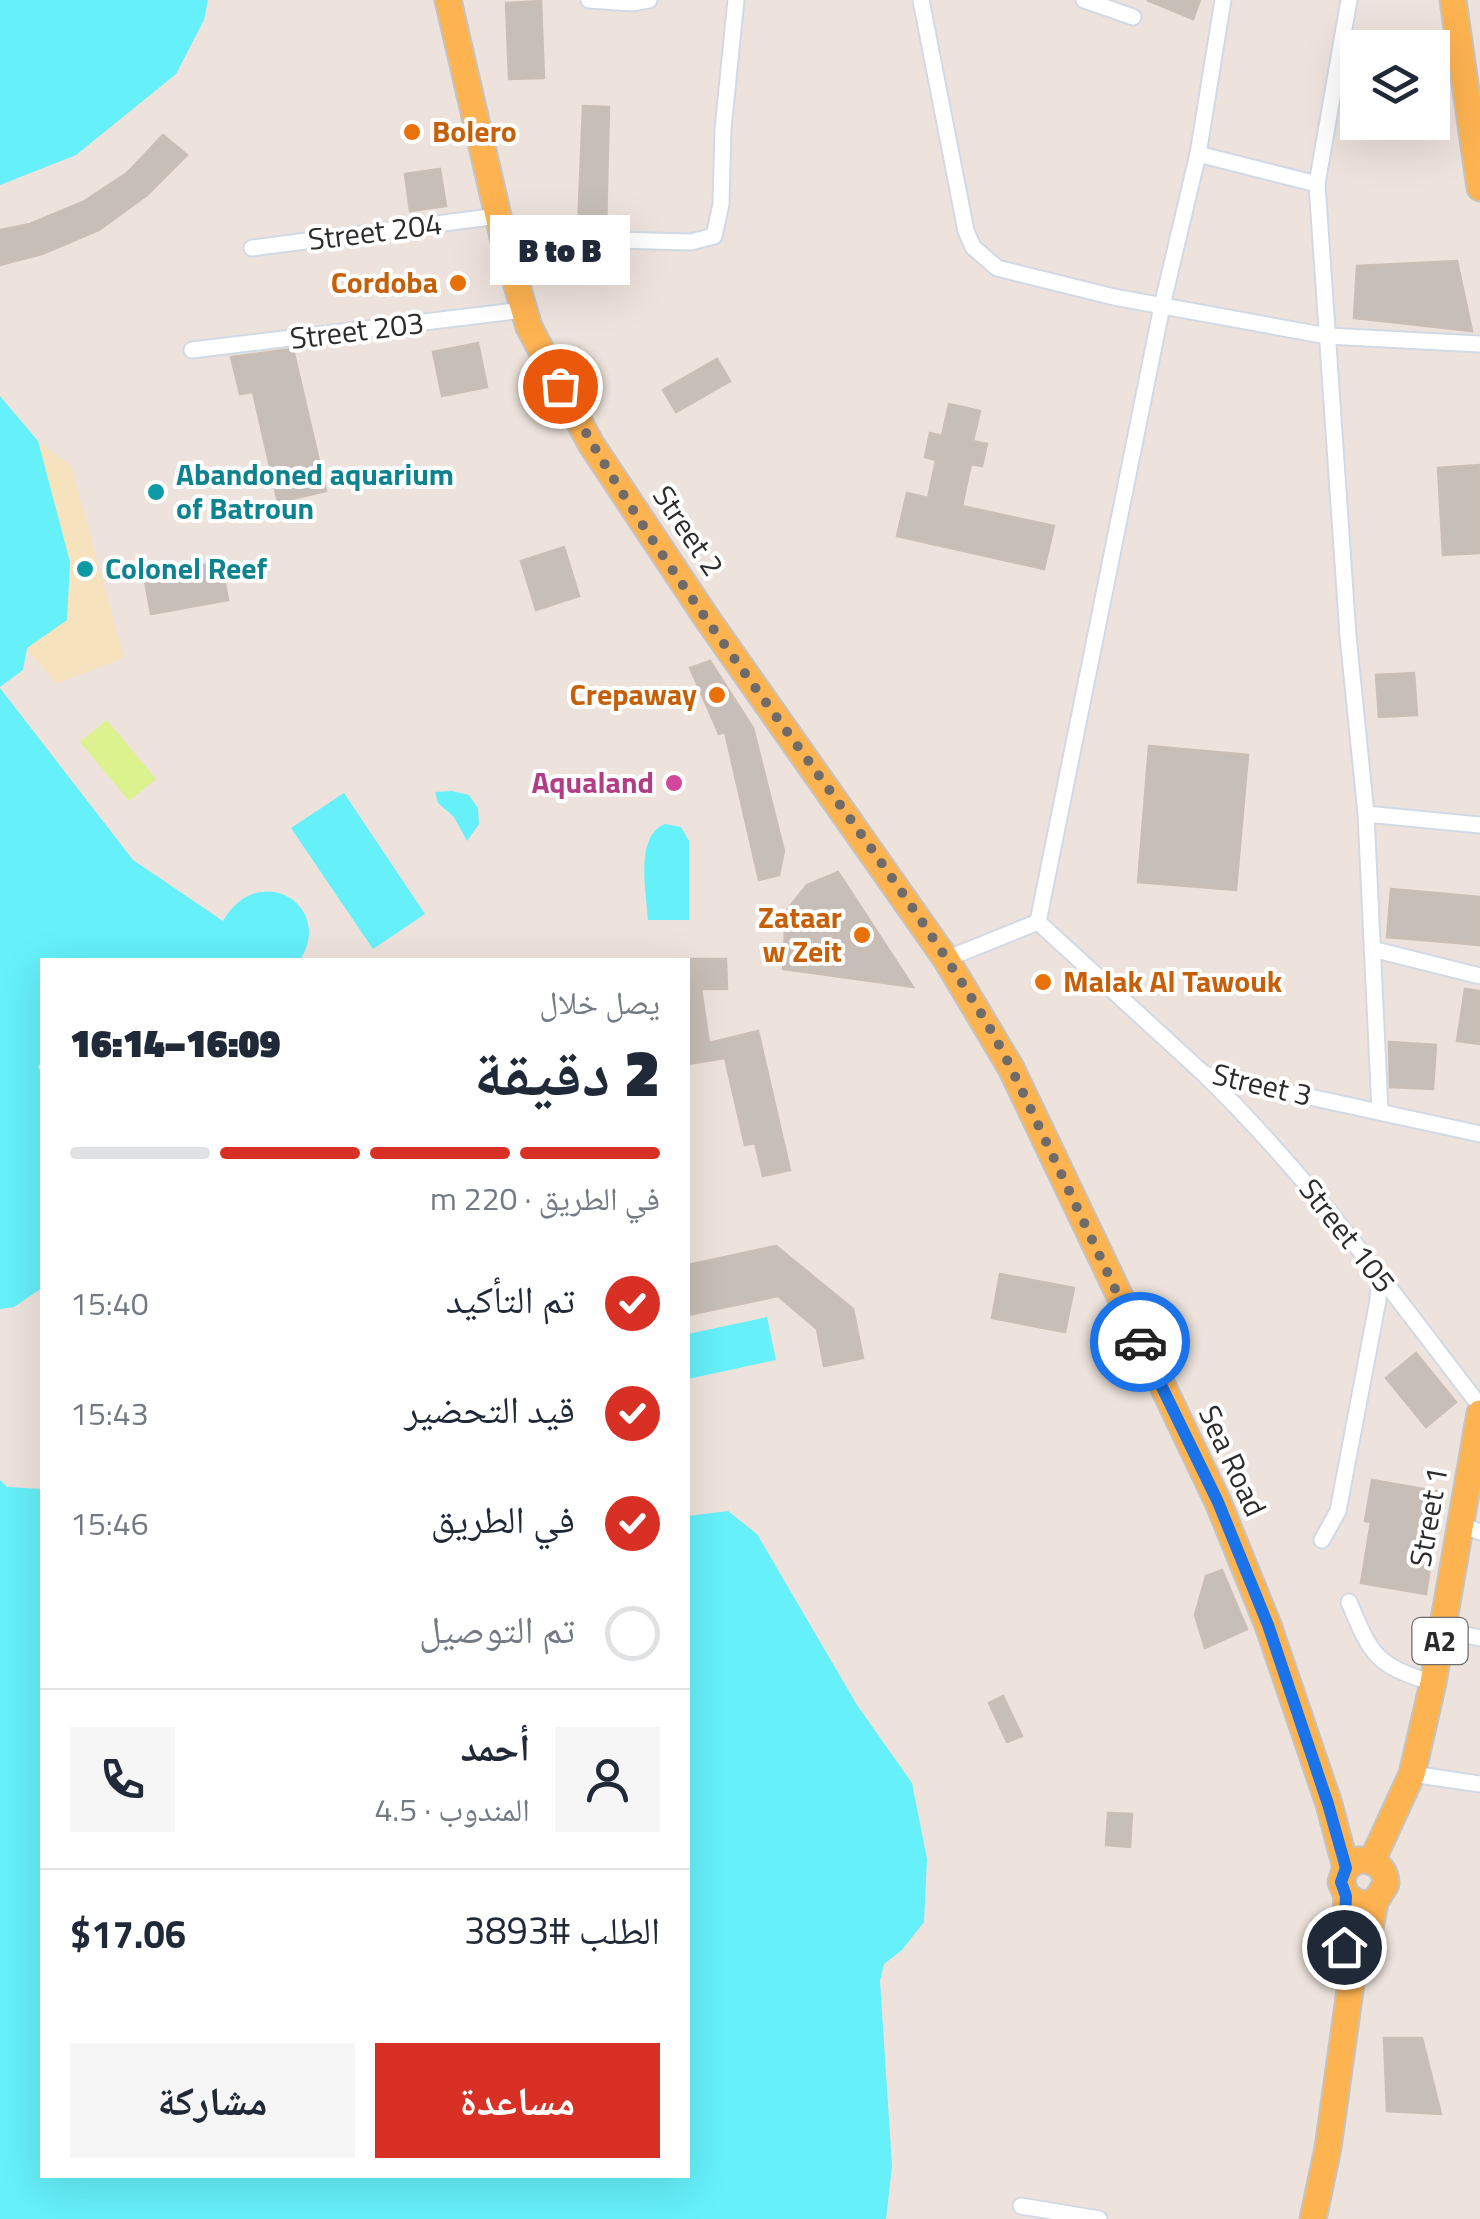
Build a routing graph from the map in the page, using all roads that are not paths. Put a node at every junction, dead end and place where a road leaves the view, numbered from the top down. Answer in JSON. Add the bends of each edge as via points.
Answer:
{"nodes":[{"id":1,"x":448,"y":0,"type":"edge"},
{"id":2,"x":649,"y":0,"type":"edge"},
{"id":3,"x":736,"y":0,"type":"edge"},
{"id":4,"x":921,"y":0,"type":"edge"},
{"id":5,"x":1084,"y":0,"type":"edge"},
{"id":6,"x":1223,"y":0,"type":"edge"},
{"id":7,"x":1349,"y":0,"type":"edge"},
{"id":8,"x":1453,"y":0,"type":"edge"},
{"id":9,"x":599,"y":1,"type":"edge"},
{"id":10,"x":1133,"y":17,"type":"dead end"},
{"id":11,"x":1474,"y":97,"type":"edge"},
{"id":12,"x":1198,"y":154,"type":"junction"},
{"id":13,"x":1317,"y":184,"type":"junction"},
{"id":14,"x":1480,"y":188,"type":"edge"},
{"id":15,"x":501,"y":226,"type":"junction"},
{"id":16,"x":252,"y":248,"type":"dead end"},
{"id":17,"x":1162,"y":306,"type":"junction"},
{"id":18,"x":523,"y":310,"type":"junction"},
{"id":19,"x":1327,"y":336,"type":"junction"},
{"id":20,"x":1480,"y":344,"type":"edge"},
{"id":21,"x":192,"y":350,"type":"dead end"},
{"id":22,"x":1366,"y":814,"type":"junction"},
{"id":23,"x":1480,"y":825,"type":"edge"},
{"id":24,"x":1038,"y":922,"type":"junction"},
{"id":25,"x":1372,"y":949,"type":"junction"},
{"id":26,"x":946,"y":959,"type":"junction"},
{"id":27,"x":1480,"y":976,"type":"edge"},
{"id":28,"x":997,"y":1042,"type":"joint"},
{"id":29,"x":1204,"y":1074,"type":"junction"},
{"id":30,"x":1380,"y":1111,"type":"junction"},
{"id":31,"x":1480,"y":1134,"type":"edge"},
{"id":32,"x":1379,"y":1276,"type":"junction"},
{"id":33,"x":1480,"y":1410,"type":"edge"},
{"id":34,"x":1470,"y":1528,"type":"edge"},
{"id":35,"x":1322,"y":1540,"type":"dead end"},
{"id":36,"x":1349,"y":1602,"type":"dead end"},
{"id":37,"x":1442,"y":1630,"type":"junction"},
{"id":38,"x":1480,"y":1638,"type":"edge"},
{"id":39,"x":1433,"y":1683,"type":"junction"},
{"id":40,"x":1412,"y":1774,"type":"junction"},
{"id":41,"x":1480,"y":1784,"type":"edge"},
{"id":42,"x":1372,"y":1861,"type":"junction"},
{"id":43,"x":1346,"y":1868,"type":"junction"},
{"id":44,"x":1346,"y":1896,"type":"junction"},
{"id":45,"x":1375,"y":1902,"type":"junction"},
{"id":46,"x":1352,"y":1976,"type":"junction"},
{"id":47,"x":1022,"y":2206,"type":"dead end"},
{"id":48,"x":1099,"y":2219,"type":"edge"},
{"id":49,"x":1313,"y":2219,"type":"edge"}],
"edges":[{"from":1,"to":15,"type":"main road","name":"Street 2","number":"A2"},
{"from":2,"to":9,"type":"street"},
{"from":3,"to":15,"type":"street","name":"Street 204","via":[[714,236],[690,242]]},
{"from":4,"to":17,"type":"street","via":[[973,248],[997,268]]},
{"from":5,"to":10,"type":"street"},
{"from":6,"to":12,"type":"street"},
{"from":7,"to":13,"type":"street"},
{"from":8,"to":11,"type":"main road"},
{"from":11,"to":14,"type":"main road"},
{"from":12,"to":13,"type":"street"},
{"from":12,"to":17,"type":"street"},
{"from":13,"to":19,"type":"street"},
{"from":15,"to":16,"type":"street","name":"Street 204"},
{"from":15,"to":18,"type":"main road","name":"Street 2","number":"A2"},
{"from":17,"to":19,"type":"street"},
{"from":17,"to":24,"type":"street"},
{"from":18,"to":21,"type":"street","name":"Street 203"},
{"from":18,"to":26,"type":"main road","name":"Street 2","number":"A2","via":[[591,444]]},
{"from":19,"to":20,"type":"street"},
{"from":19,"to":22,"type":"street"},
{"from":22,"to":23,"type":"street"},
{"from":22,"to":25,"type":"street"},
{"from":24,"to":26,"type":"street"},
{"from":24,"to":29,"type":"street","name":"Street 3"},
{"from":25,"to":27,"type":"street"},
{"from":25,"to":30,"type":"street"},
{"from":26,"to":28,"type":"main road","name":"Street 2","number":"A2"},
{"from":28,"to":43,"type":"main road","name":"Sea Road","number":"A2","via":[[1218,1502],[1268,1625]]},
{"from":29,"to":30,"type":"street","name":"Street 3"},
{"from":29,"to":32,"type":"street","name":"Street 105","via":[[1310,1186]]},
{"from":30,"to":31,"type":"street","name":"Street 3"},
{"from":32,"to":33,"type":"street","name":"Street 105"},
{"from":32,"to":35,"type":"street","via":[[1338,1511]]},
{"from":33,"to":34,"type":"main road","name":"Street 1","number":"A2"},
{"from":34,"to":37,"type":"main road","name":"Street 1","number":"A2"},
{"from":36,"to":39,"type":"street","via":[[1365,1640],[1384,1663]]},
{"from":37,"to":38,"type":"street"},
{"from":37,"to":39,"type":"main road","name":"Street 1","number":"A2"},
{"from":39,"to":40,"type":"main road","name":"Street 1","number":"A2"},
{"from":40,"to":41,"type":"street"},
{"from":40,"to":42,"type":"main road","name":"Street 1","number":"A2"},
{"from":42,"to":43,"type":"main road"},
{"from":42,"to":45,"type":"main road","number":"A2","via":[[1386,1877]]},
{"from":43,"to":44,"type":"main road","number":"A2"},
{"from":44,"to":45,"type":"main road"},
{"from":44,"to":46,"type":"main road","number":"A2","via":[[1344,1947]]},
{"from":45,"to":46,"type":"main road","number":"A2","via":[[1366,1950]]},
{"from":46,"to":49,"type":"main road","number":"A2"},
{"from":47,"to":48,"type":"street"}]}
